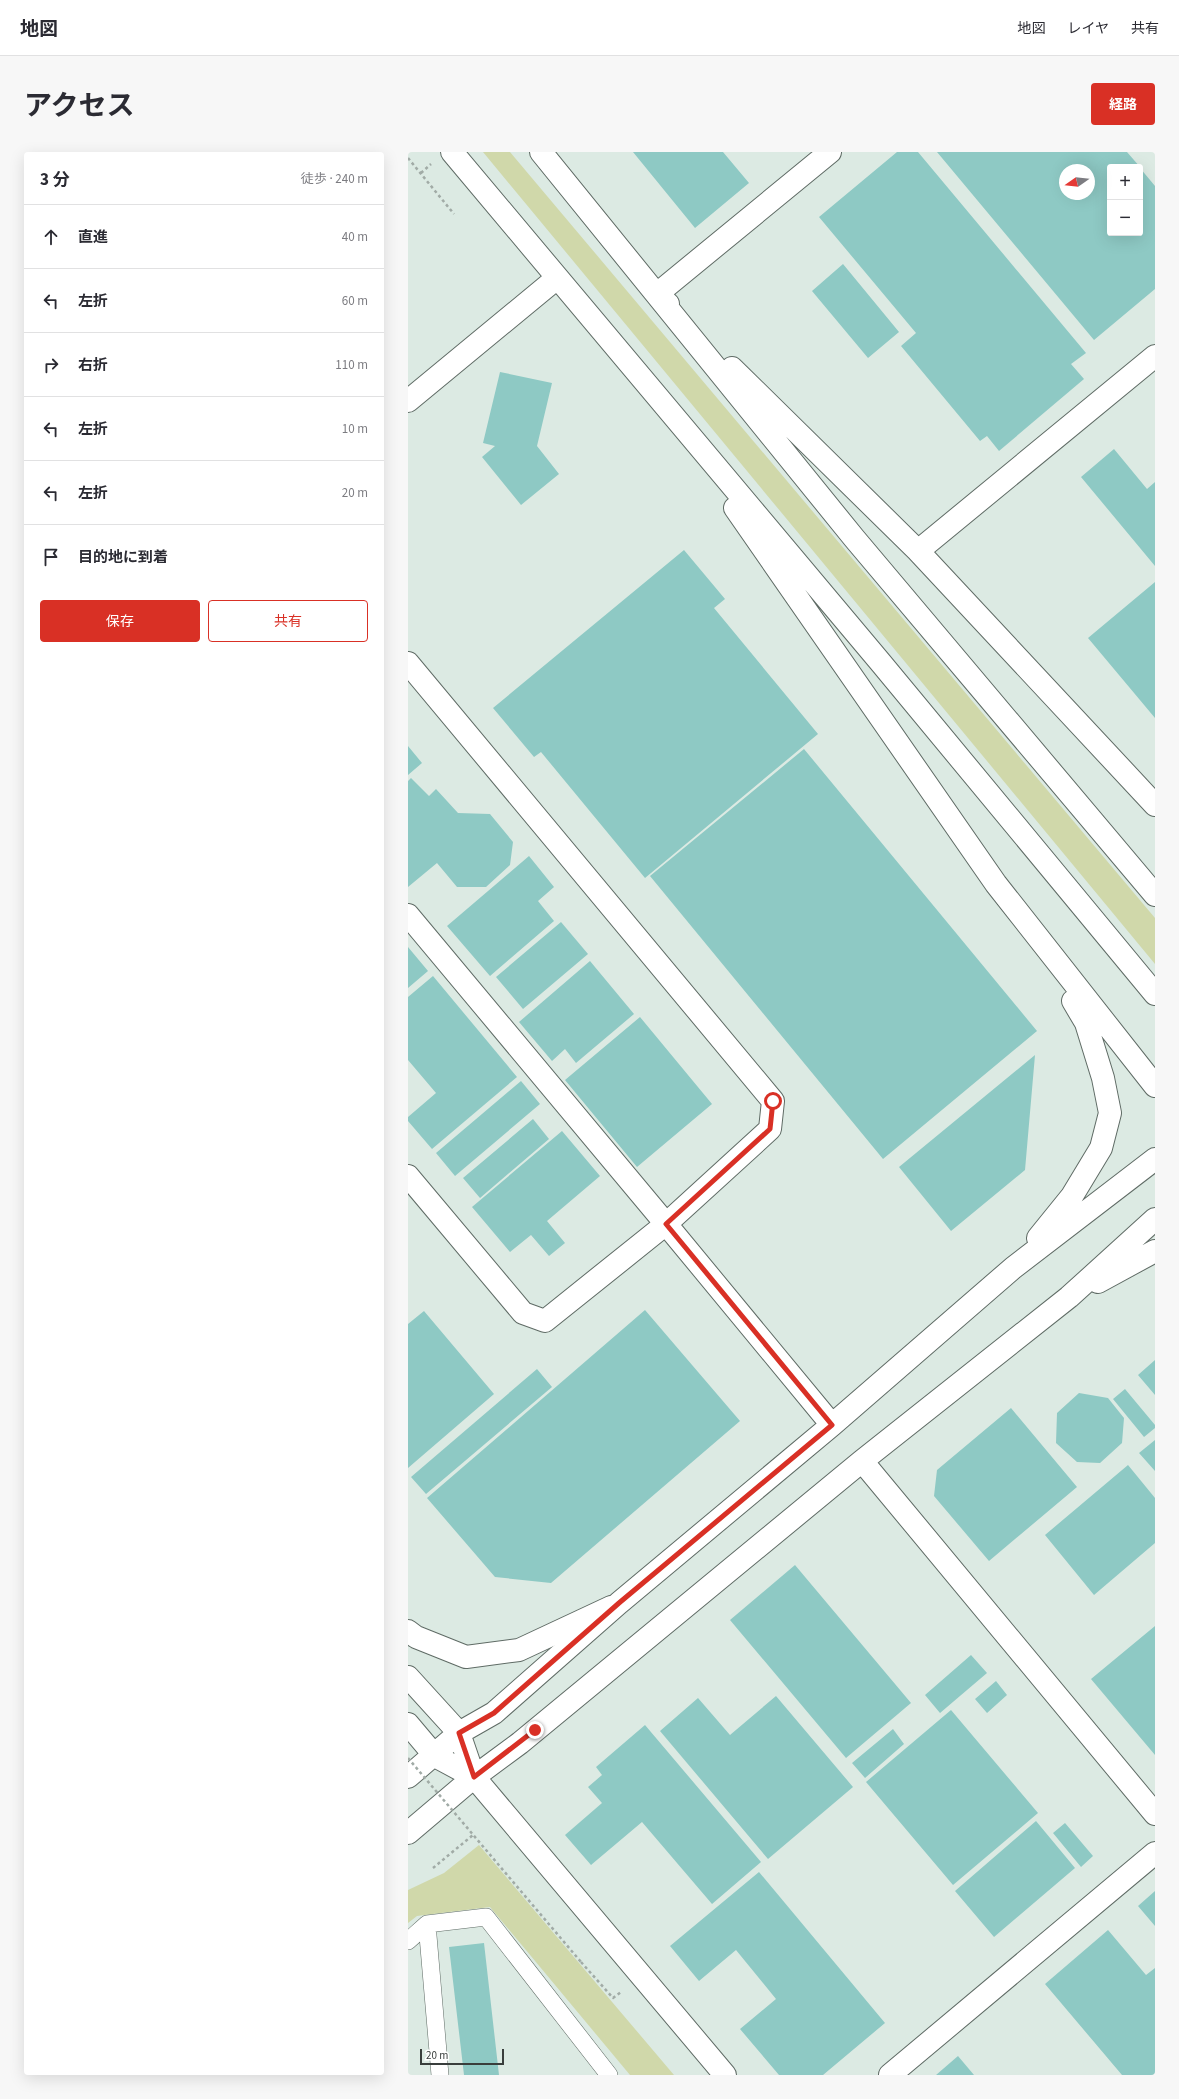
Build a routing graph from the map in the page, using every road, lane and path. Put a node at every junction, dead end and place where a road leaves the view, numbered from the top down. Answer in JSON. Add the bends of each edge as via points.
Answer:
{"nodes":[{"id":1,"x":452,"y":152,"type":"edge"},
{"id":2,"x":541,"y":152,"type":"edge"},
{"id":3,"x":830,"y":152,"type":"edge"},
{"id":4,"x":408,"y":158,"type":"edge"},
{"id":5,"x":454,"y":214,"type":"dead end"},
{"id":6,"x":557,"y":278,"type":"junction"},
{"id":7,"x":657,"y":294,"type":"junction"},
{"id":8,"x":1155,"y":356,"type":"edge"},
{"id":9,"x":653,"y":391,"type":"junction"},
{"id":10,"x":408,"y":401,"type":"edge"},
{"id":11,"x":918,"y":551,"type":"junction"},
{"id":12,"x":408,"y":663,"type":"edge"},
{"id":13,"x":1155,"y":804,"type":"edge"},
{"id":14,"x":1155,"y":895,"type":"edge"},
{"id":15,"x":408,"y":915,"type":"edge"},
{"id":16,"x":1020,"y":917,"type":"junction"},
{"id":17,"x":1155,"y":994,"type":"edge"},
{"id":18,"x":1155,"y":1086,"type":"edge"},
{"id":19,"x":1155,"y":1158,"type":"edge"},
{"id":20,"x":408,"y":1176,"type":"edge"},
{"id":21,"x":1155,"y":1219,"type":"edge"},
{"id":22,"x":666,"y":1224,"type":"junction"},
{"id":23,"x":1155,"y":1251,"type":"edge"},
{"id":24,"x":1013,"y":1268,"type":"junction"},
{"id":25,"x":1069,"y":1297,"type":"junction"},
{"id":26,"x":832,"y":1425,"type":"junction"},
{"id":27,"x":862,"y":1461,"type":"junction"},
{"id":28,"x":619,"y":1603,"type":"junction"},
{"id":29,"x":408,"y":1631,"type":"edge"},
{"id":30,"x":408,"y":1677,"type":"edge"},
{"id":31,"x":408,"y":1724,"type":"edge"},
{"id":32,"x":459,"y":1733,"type":"junction"},
{"id":33,"x":434,"y":1756,"type":"junction"},
{"id":34,"x":408,"y":1758,"type":"edge"},
{"id":35,"x":408,"y":1777,"type":"edge"},
{"id":36,"x":474,"y":1777,"type":"junction"},
{"id":37,"x":1155,"y":1814,"type":"edge"},
{"id":38,"x":408,"y":1833,"type":"edge"},
{"id":39,"x":473,"y":1835,"type":"junction"},
{"id":40,"x":1155,"y":1853,"type":"edge"},
{"id":41,"x":433,"y":1868,"type":"dead end"},
{"id":42,"x":427,"y":1924,"type":"junction"},
{"id":43,"x":408,"y":1941,"type":"edge"},
{"id":44,"x":626,"y":1989,"type":"dead end"},
{"id":45,"x":440,"y":2075,"type":"edge"},
{"id":46,"x":609,"y":2075,"type":"edge"},
{"id":47,"x":725,"y":2075,"type":"edge"},
{"id":48,"x":890,"y":2075,"type":"edge"}],
"edges":[{"from":1,"to":6,"type":"street"},
{"from":2,"to":7,"type":"street"},
{"from":3,"to":7,"type":"street"},
{"from":4,"to":5,"type":"path"},
{"from":6,"to":9,"type":"street"},
{"from":6,"to":10,"type":"street"},
{"from":7,"to":11,"type":"street"},
{"from":7,"to":14,"type":"street","via":[[854,538]]},
{"from":8,"to":11,"type":"street"},
{"from":9,"to":16,"type":"street"},
{"from":9,"to":17,"type":"street"},
{"from":11,"to":13,"type":"street"},
{"from":12,"to":22,"type":"street","via":[[773,1101],[770,1129]]},
{"from":15,"to":22,"type":"street"},
{"from":16,"to":18,"type":"street"},
{"from":16,"to":24,"type":"street","via":[[1086,1023],[1103,1078],[1110,1113],[1101,1148],[1072,1196]]},
{"from":19,"to":24,"type":"street"},
{"from":20,"to":22,"type":"street","via":[[523,1313],[545,1322]]},
{"from":21,"to":25,"type":"street"},
{"from":22,"to":26,"type":"street"},
{"from":23,"to":25,"type":"street"},
{"from":24,"to":26,"type":"street"},
{"from":25,"to":27,"type":"street"},
{"from":26,"to":28,"type":"street"},
{"from":27,"to":36,"type":"street","via":[[520,1743]]},
{"from":27,"to":37,"type":"street"},
{"from":28,"to":29,"type":"street","via":[[519,1650],[466,1657],[416,1637]]},
{"from":28,"to":32,"type":"street","via":[[494,1713]]},
{"from":30,"to":32,"type":"street"},
{"from":31,"to":33,"type":"street"},
{"from":32,"to":33,"type":"street"},
{"from":32,"to":36,"type":"street"},
{"from":33,"to":35,"type":"street"},
{"from":33,"to":36,"type":"street"},
{"from":34,"to":39,"type":"path","bridge":true},
{"from":36,"to":38,"type":"street"},
{"from":36,"to":47,"type":"street"},
{"from":39,"to":41,"type":"path"},
{"from":39,"to":44,"type":"path","bridge":true,"via":[[613,1998]]},
{"from":40,"to":48,"type":"street"},
{"from":42,"to":43,"type":"lane"},
{"from":42,"to":45,"type":"lane"},
{"from":42,"to":46,"type":"lane","via":[[486,1917]]}]}
